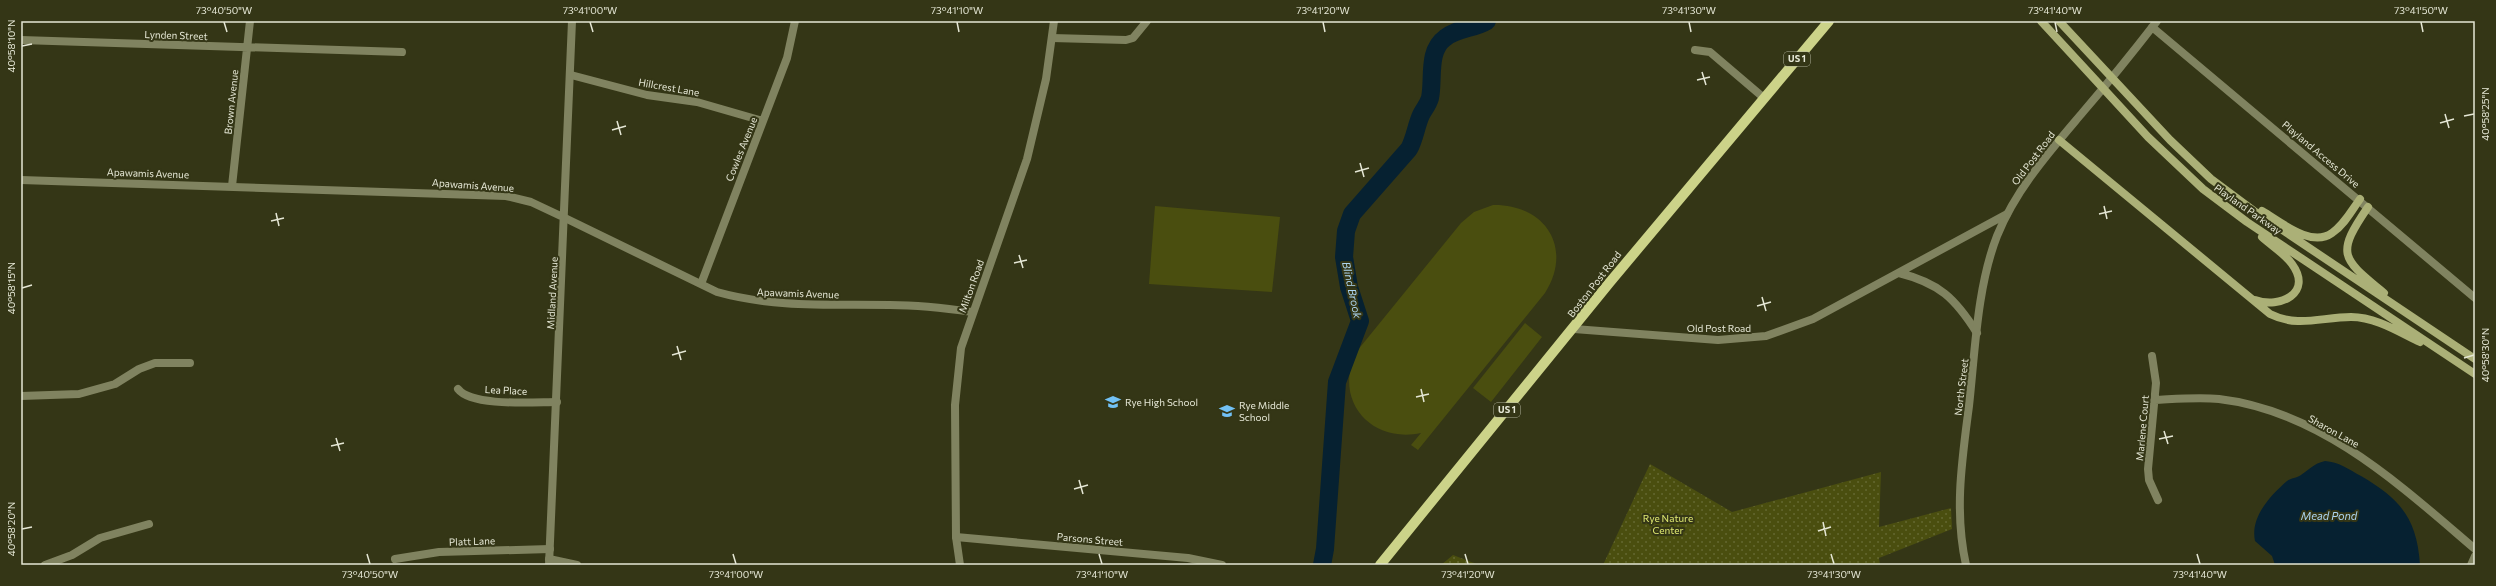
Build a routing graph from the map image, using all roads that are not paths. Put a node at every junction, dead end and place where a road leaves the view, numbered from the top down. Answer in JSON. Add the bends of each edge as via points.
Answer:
{"nodes":[{"id":1,"x":250,"y":21,"type":"edge"},
{"id":2,"x":572,"y":21,"type":"edge"},
{"id":3,"x":795,"y":21,"type":"edge"},
{"id":4,"x":1054,"y":21,"type":"edge"},
{"id":5,"x":1147,"y":21,"type":"edge"},
{"id":6,"x":2041,"y":21,"type":"edge"},
{"id":7,"x":2059,"y":21,"type":"edge"},
{"id":8,"x":1826,"y":22,"type":"edge"},
{"id":9,"x":2155,"y":24,"type":"edge"},
{"id":10,"x":1052,"y":38,"type":"junction"},
{"id":11,"x":21,"y":40,"type":"edge"},
{"id":12,"x":247,"y":47,"type":"junction"},
{"id":13,"x":1696,"y":50,"type":"dead end"},
{"id":14,"x":402,"y":52,"type":"dead end"},
{"id":15,"x":571,"y":76,"type":"junction"},
{"id":16,"x":1764,"y":98,"type":"junction"},
{"id":17,"x":763,"y":121,"type":"junction"},
{"id":18,"x":2059,"y":140,"type":"junction"},
{"id":19,"x":21,"y":180,"type":"edge"},
{"id":20,"x":232,"y":186,"type":"junction"},
{"id":21,"x":2224,"y":190,"type":"junction"},
{"id":22,"x":2360,"y":199,"type":"junction"},
{"id":23,"x":2368,"y":207,"type":"junction"},
{"id":24,"x":2231,"y":211,"type":"junction"},
{"id":25,"x":2007,"y":214,"type":"junction"},
{"id":26,"x":566,"y":218,"type":"junction"},
{"id":27,"x":1899,"y":273,"type":"junction"},
{"id":28,"x":701,"y":284,"type":"junction"},
{"id":29,"x":2250,"y":298,"type":"junction"},
{"id":30,"x":2475,"y":298,"type":"edge"},
{"id":31,"x":972,"y":312,"type":"junction"},
{"id":32,"x":2424,"y":325,"type":"junction"},
{"id":33,"x":1574,"y":329,"type":"junction"},
{"id":34,"x":1977,"y":333,"type":"junction"},
{"id":35,"x":2152,"y":356,"type":"dead end"},
{"id":36,"x":2448,"y":356,"type":"junction"},
{"id":37,"x":2475,"y":359,"type":"edge"},
{"id":38,"x":190,"y":363,"type":"dead end"},
{"id":39,"x":2475,"y":374,"type":"edge"},
{"id":40,"x":458,"y":389,"type":"dead end"},
{"id":41,"x":21,"y":396,"type":"edge"},
{"id":42,"x":2155,"y":400,"type":"junction"},
{"id":43,"x":557,"y":402,"type":"junction"},
{"id":44,"x":2158,"y":500,"type":"dead end"},
{"id":45,"x":149,"y":524,"type":"dead end"},
{"id":46,"x":956,"y":537,"type":"junction"},
{"id":47,"x":550,"y":548,"type":"junction"},
{"id":48,"x":2475,"y":549,"type":"edge"},
{"id":49,"x":2475,"y":556,"type":"edge"},
{"id":50,"x":395,"y":560,"type":"dead end"},
{"id":51,"x":549,"y":562,"type":"edge"},
{"id":52,"x":45,"y":565,"type":"edge"},
{"id":53,"x":577,"y":565,"type":"edge"},
{"id":54,"x":960,"y":565,"type":"edge"},
{"id":55,"x":1222,"y":565,"type":"edge"},
{"id":56,"x":1380,"y":565,"type":"edge"},
{"id":57,"x":1966,"y":565,"type":"edge"},
{"id":58,"x":2471,"y":565,"type":"edge"}],
"edges":[{"from":1,"to":12,"type":"street","name":"Brown Avenue"},
{"from":2,"to":15,"type":"street","name":"Midland Avenue"},
{"from":3,"to":17,"type":"street","name":"Cowles Avenue","via":[[787,58]]},
{"from":4,"to":10,"type":"street","name":"Milton Road"},
{"from":5,"to":10,"type":"street","via":[[1133,38],[1126,40]]},
{"from":6,"to":24,"type":"main road","name":"Playland Parkway","via":[[2175,164]]},
{"from":7,"to":21,"type":"main road","name":"Playland Parkway","via":[[2170,140]]},
{"from":8,"to":16,"type":"main road","name":"Boston Post Road","number":"US 1"},
{"from":9,"to":18,"type":"street","name":"Old Post Road"},
{"from":9,"to":22,"type":"street","name":"Playland Access Drive"},
{"from":10,"to":31,"type":"street","name":"Milton Road","via":[[1044,92],[1027,159]]},
{"from":11,"to":12,"type":"street","name":"Lynden Street"},
{"from":12,"to":14,"type":"street","name":"Lynden Street"},
{"from":12,"to":20,"type":"street","name":"Brown Avenue"},
{"from":13,"to":16,"type":"street","via":[[1710,52]]},
{"from":15,"to":17,"type":"street","name":"Hillcrest Lane","via":[[647,95],[697,102]]},
{"from":15,"to":26,"type":"street","name":"Midland Avenue"},
{"from":16,"to":33,"type":"main road","name":"Boston Post Road","number":"US 1","via":[[1610,282]]},
{"from":17,"to":28,"type":"street","name":"Cowles Avenue"},
{"from":18,"to":25,"type":"street","name":"Old Post Road","via":[[2031,176]]},
{"from":18,"to":29,"type":"main road"},
{"from":19,"to":20,"type":"street","name":"Apawamis Avenue"},
{"from":20,"to":26,"type":"street","name":"Apawamis Avenue","via":[[506,196],[532,202]]},
{"from":21,"to":22,"type":"main road","via":[[2302,234],[2319,238],[2333,233]]},
{"from":21,"to":32,"type":"main road","name":"Playland Parkway"},
{"from":22,"to":23,"type":"street","name":"Playland Access Drive"},
{"from":23,"to":30,"type":"street","name":"Playland Access Drive"},
{"from":23,"to":32,"type":"main road","via":[[2348,239],[2347,256],[2358,272]]},
{"from":24,"to":29,"type":"main road","via":[[2292,264],[2299,280],[2294,294],[2280,303]]},
{"from":24,"to":36,"type":"main road","name":"Playland Parkway"},
{"from":25,"to":27,"type":"street","name":"Old Post Road"},
{"from":25,"to":34,"type":"street","name":"North Street","via":[[1991,256]]},
{"from":26,"to":28,"type":"street","name":"Apawamis Avenue"},
{"from":26,"to":43,"type":"street","name":"Midland Avenue"},
{"from":27,"to":33,"type":"street","name":"Old Post Road","via":[[1813,319],[1766,336],[1718,340]]},
{"from":27,"to":34,"type":"street","via":[[1925,281],[1950,296]]},
{"from":28,"to":31,"type":"street","name":"Apawamis Avenue","via":[[717,292],[762,303],[929,306]]},
{"from":29,"to":36,"type":"main road","via":[[2270,314],[2288,321],[2308,322],[2351,317],[2371,320]]},
{"from":31,"to":46,"type":"street","name":"Milton Road","via":[[961,348],[955,398]]},
{"from":32,"to":37,"type":"main road","name":"Playland Parkway"},
{"from":33,"to":56,"type":"main road","name":"Boston Post Road","number":"US 1"},
{"from":34,"to":57,"type":"street","name":"North Street","via":[[1958,500],[1960,534]]},
{"from":35,"to":42,"type":"street","name":"Marlene Court","via":[[2156,383]]},
{"from":36,"to":39,"type":"main road","name":"Playland Parkway"},
{"from":38,"to":41,"type":"street","via":[[155,363],[139,369],[115,384],[79,394]]},
{"from":40,"to":43,"type":"street","name":"Lea Place","via":[[470,397],[487,401]]},
{"from":42,"to":44,"type":"street","name":"Marlene Court","via":[[2148,469],[2149,480]]},
{"from":42,"to":48,"type":"street","name":"Sharon Lane","via":[[2201,399],[2235,402],[2266,409],[2302,424],[2343,445],[2379,469]]},
{"from":43,"to":47,"type":"street","name":"Midland Avenue"},
{"from":45,"to":52,"type":"street","via":[[100,538],[72,555]]},
{"from":46,"to":54,"type":"street","name":"Milton Road"},
{"from":46,"to":55,"type":"street","name":"Parsons Street","via":[[1188,558]]},
{"from":47,"to":50,"type":"street","name":"Platt Lane","via":[[439,552]]},
{"from":47,"to":51,"type":"street","name":"Midland Avenue"},
{"from":49,"to":58,"type":"street"},
{"from":51,"to":53,"type":"street"}]}
